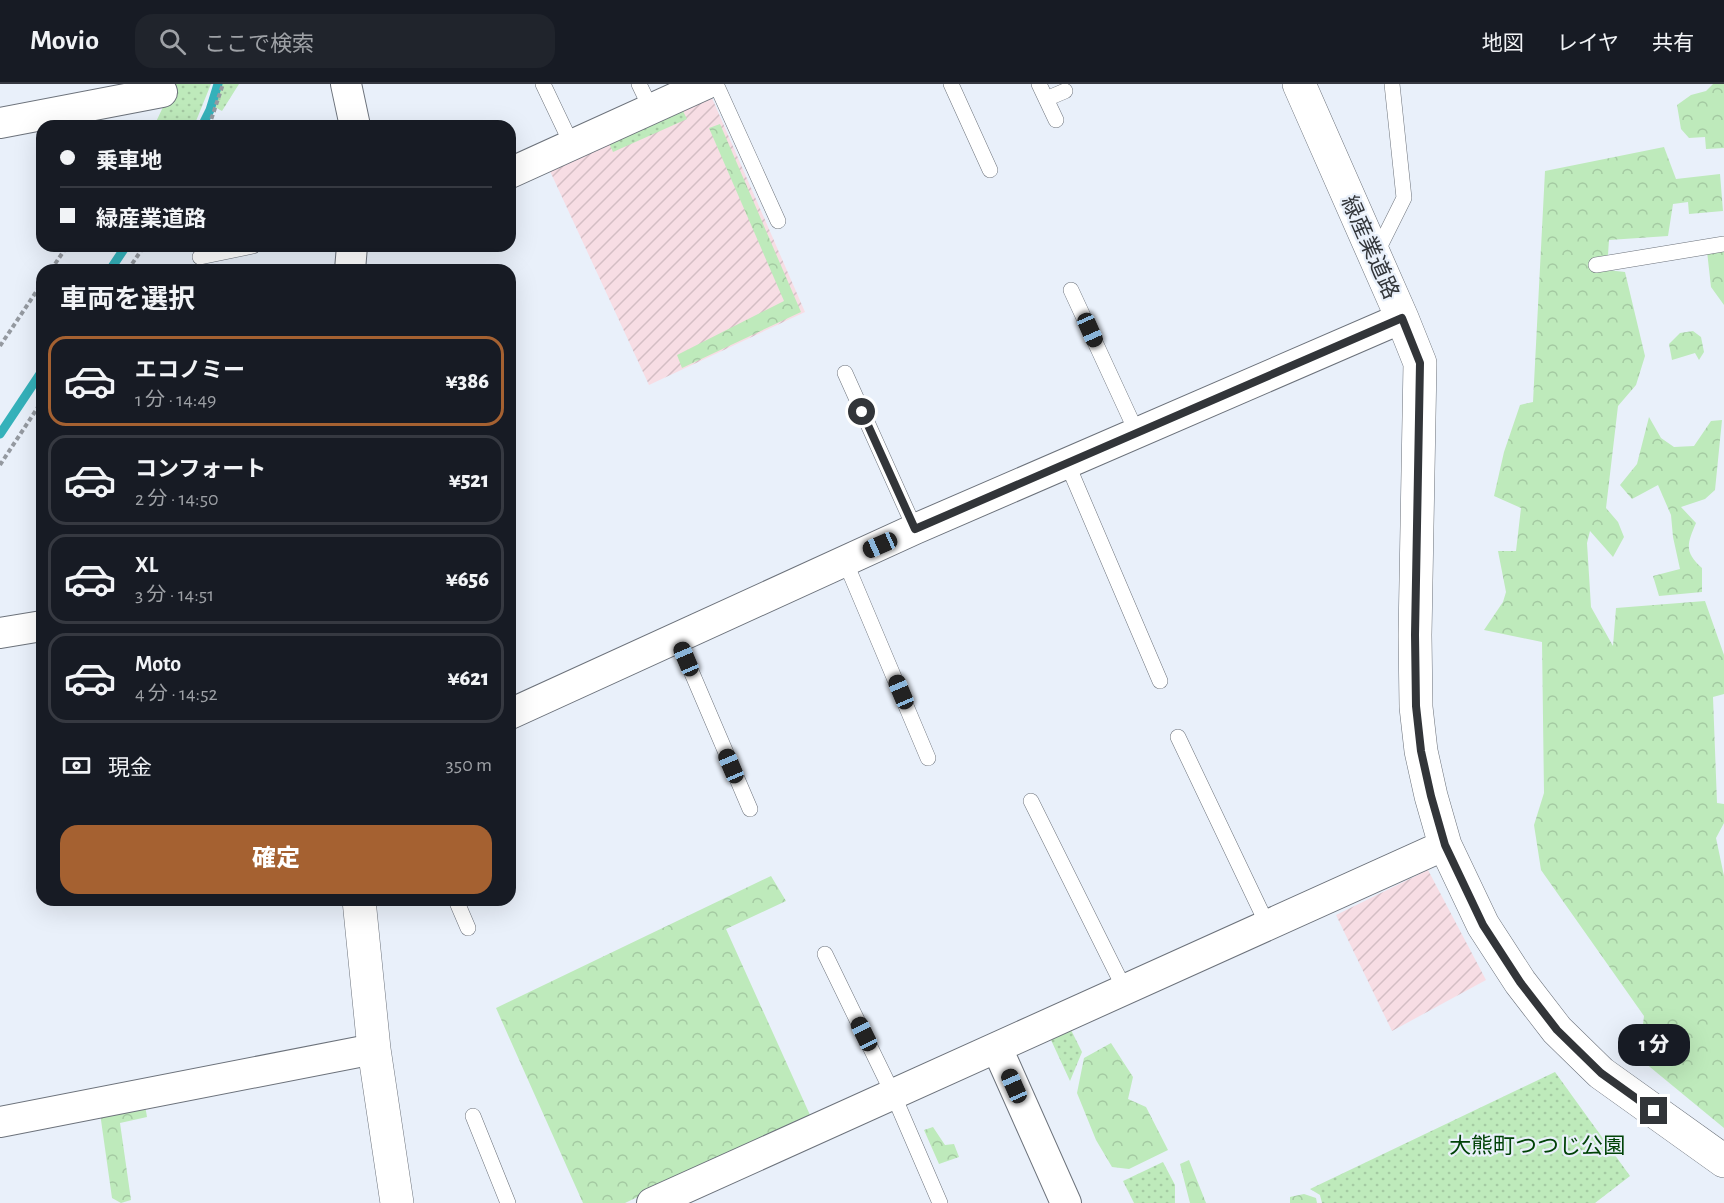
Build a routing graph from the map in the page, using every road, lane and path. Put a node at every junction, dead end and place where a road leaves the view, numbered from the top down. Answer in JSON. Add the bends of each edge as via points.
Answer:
{"nodes":[{"id":1,"x":223,"y":84,"type":"edge"},
{"id":2,"x":346,"y":84,"type":"edge"},
{"id":3,"x":543,"y":84,"type":"edge"},
{"id":4,"x":706,"y":84,"type":"edge"},
{"id":5,"x":716,"y":84,"type":"edge"},
{"id":6,"x":951,"y":84,"type":"edge"},
{"id":7,"x":1039,"y":84,"type":"edge"},
{"id":8,"x":1299,"y":84,"type":"edge"},
{"id":9,"x":1392,"y":84,"type":"edge"},
{"id":10,"x":1065,"y":91,"type":"dead end"},
{"id":11,"x":162,"y":92,"type":"dead end"},
{"id":12,"x":645,"y":97,"type":"edge"},
{"id":13,"x":1046,"y":99,"type":"junction"},
{"id":14,"x":211,"y":120,"type":"edge"},
{"id":15,"x":354,"y":120,"type":"edge"},
{"id":16,"x":1056,"y":120,"type":"dead end"},
{"id":17,"x":0,"y":123,"type":"edge"},
{"id":18,"x":572,"y":145,"type":"junction"},
{"id":19,"x":516,"y":170,"type":"edge"},
{"id":20,"x":990,"y":170,"type":"dead end"},
{"id":21,"x":778,"y":221,"type":"dead end"},
{"id":22,"x":1724,"y":244,"type":"edge"},
{"id":23,"x":224,"y":252,"type":"edge"},
{"id":24,"x":1375,"y":256,"type":"junction"},
{"id":25,"x":200,"y":257,"type":"dead end"},
{"id":26,"x":1596,"y":265,"type":"dead end"},
{"id":27,"x":1071,"y":290,"type":"dead end"},
{"id":28,"x":36,"y":292,"type":"edge"},
{"id":29,"x":1402,"y":318,"type":"junction"},
{"id":30,"x":0,"y":346,"type":"edge"},
{"id":31,"x":845,"y":373,"type":"dead end"},
{"id":32,"x":36,"y":410,"type":"edge"},
{"id":33,"x":1137,"y":433,"type":"junction"},
{"id":34,"x":1067,"y":463,"type":"junction"},
{"id":35,"x":0,"y":465,"type":"edge"},
{"id":36,"x":915,"y":529,"type":"junction"},
{"id":37,"x":845,"y":561,"type":"junction"},
{"id":38,"x":36,"y":627,"type":"edge"},
{"id":39,"x":0,"y":633,"type":"edge"},
{"id":40,"x":677,"y":638,"type":"junction"},
{"id":41,"x":1160,"y":681,"type":"dead end"},
{"id":42,"x":516,"y":711,"type":"edge"},
{"id":43,"x":1178,"y":737,"type":"dead end"},
{"id":44,"x":928,"y":758,"type":"dead end"},
{"id":45,"x":1032,"y":801,"type":"dead end"},
{"id":46,"x":750,"y":809,"type":"dead end"},
{"id":47,"x":1445,"y":845,"type":"junction"},
{"id":48,"x":360,"y":906,"type":"edge"},
{"id":49,"x":459,"y":906,"type":"edge"},
{"id":50,"x":1268,"y":926,"type":"junction"},
{"id":51,"x":468,"y":928,"type":"dead end"},
{"id":52,"x":825,"y":954,"type":"dead end"},
{"id":53,"x":1125,"y":990,"type":"junction"},
{"id":54,"x":997,"y":1048,"type":"junction"},
{"id":55,"x":374,"y":1049,"type":"junction"},
{"id":56,"x":893,"y":1094,"type":"junction"},
{"id":57,"x":472,"y":1116,"type":"dead end"},
{"id":58,"x":0,"y":1122,"type":"edge"},
{"id":59,"x":1724,"y":1161,"type":"edge"},
{"id":60,"x":397,"y":1203,"type":"edge"},
{"id":61,"x":508,"y":1203,"type":"edge"},
{"id":62,"x":652,"y":1203,"type":"edge"},
{"id":63,"x":940,"y":1203,"type":"edge"},
{"id":64,"x":1065,"y":1203,"type":"edge"}],
"edges":[{"from":1,"to":14,"type":"path"},
{"from":2,"to":15,"type":"street"},
{"from":3,"to":18,"type":"lane"},
{"from":4,"to":12,"type":"street"},
{"from":5,"to":21,"type":"lane"},
{"from":6,"to":20,"type":"lane"},
{"from":7,"to":13,"type":"lane"},
{"from":8,"to":24,"type":"main road","name":"緑産業道路"},
{"from":9,"to":24,"type":"lane","via":[[1404,198]]},
{"from":10,"to":13,"type":"lane"},
{"from":11,"to":17,"type":"street"},
{"from":12,"to":18,"type":"street"},
{"from":13,"to":16,"type":"lane"},
{"from":18,"to":19,"type":"street"},
{"from":22,"to":26,"type":"lane"},
{"from":23,"to":25,"type":"lane"},
{"from":24,"to":29,"type":"main road","name":"緑産業道路"},
{"from":27,"to":33,"type":"lane"},
{"from":28,"to":30,"type":"path"},
{"from":29,"to":33,"type":"street"},
{"from":29,"to":47,"type":"main road","name":"緑産業道路","via":[[1420,363],[1416,706],[1421,751]]},
{"from":31,"to":36,"type":"lane"},
{"from":32,"to":35,"type":"path"},
{"from":33,"to":34,"type":"street"},
{"from":34,"to":36,"type":"street"},
{"from":34,"to":41,"type":"lane"},
{"from":36,"to":37,"type":"street"},
{"from":37,"to":40,"type":"street"},
{"from":37,"to":44,"type":"lane"},
{"from":38,"to":39,"type":"street"},
{"from":40,"to":42,"type":"street"},
{"from":40,"to":46,"type":"lane"},
{"from":43,"to":50,"type":"lane"},
{"from":45,"to":53,"type":"lane"},
{"from":47,"to":50,"type":"street"},
{"from":47,"to":59,"type":"main road","name":"緑産業道路","via":[[1483,925],[1557,1030],[1601,1073]]},
{"from":48,"to":55,"type":"main road"},
{"from":49,"to":51,"type":"lane"},
{"from":50,"to":53,"type":"street"},
{"from":52,"to":56,"type":"lane"},
{"from":53,"to":54,"type":"street"},
{"from":54,"to":56,"type":"street"},
{"from":54,"to":64,"type":"street"},
{"from":55,"to":58,"type":"street"},
{"from":55,"to":60,"type":"main road"},
{"from":56,"to":62,"type":"street"},
{"from":56,"to":63,"type":"lane"},
{"from":57,"to":61,"type":"lane"}]}
